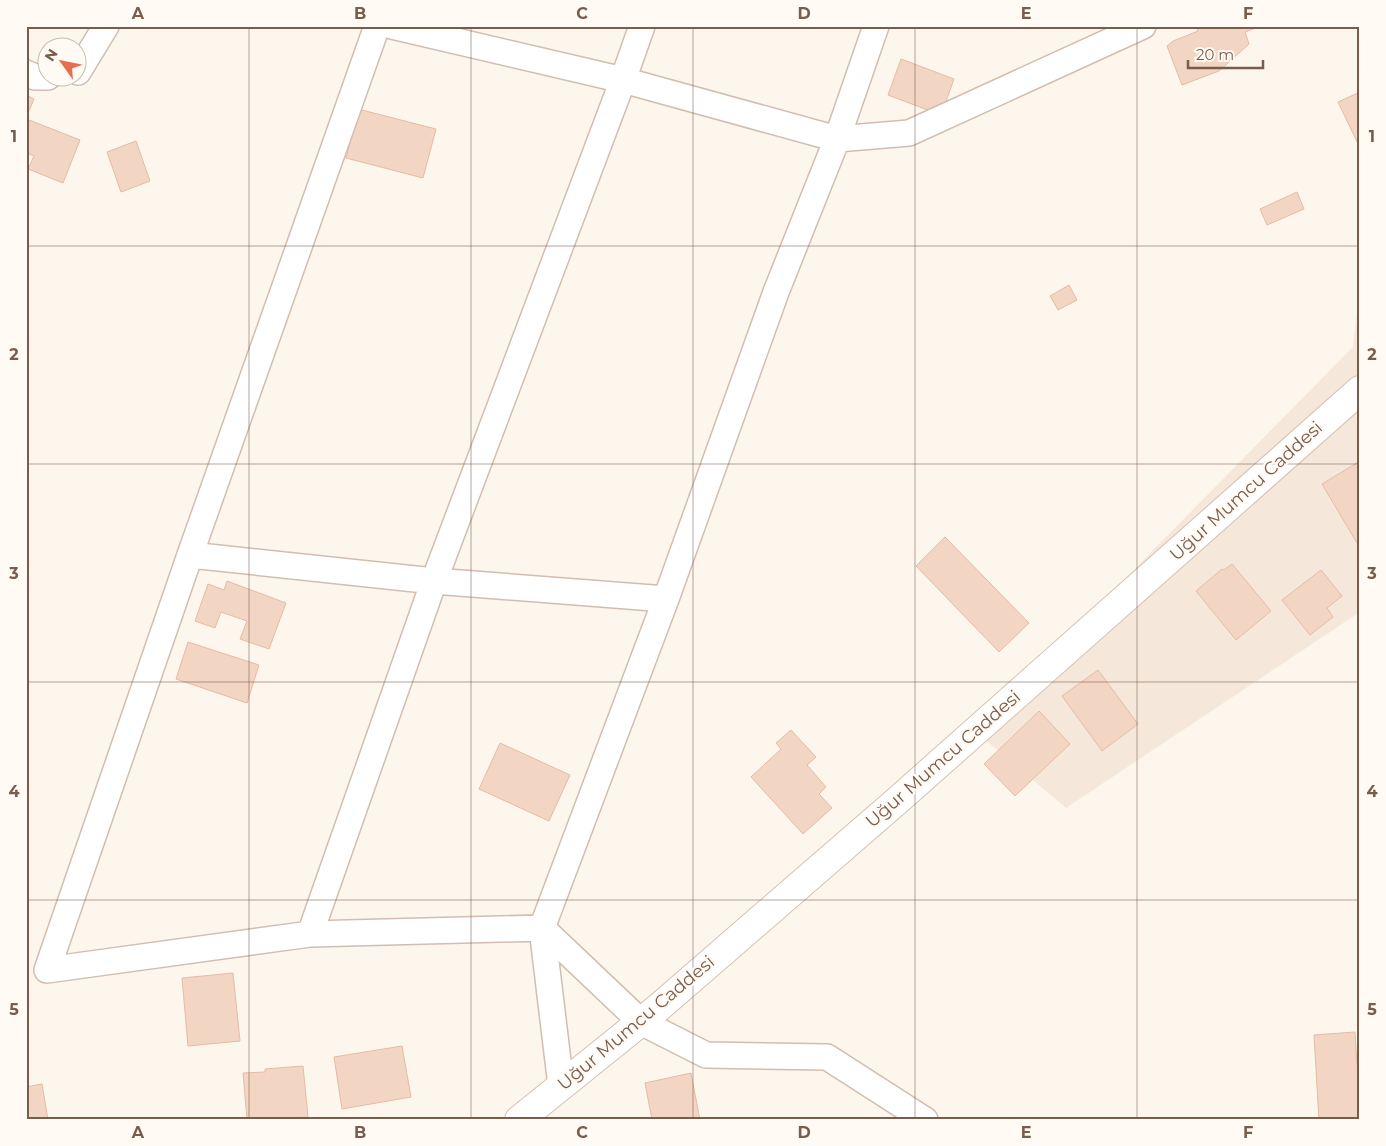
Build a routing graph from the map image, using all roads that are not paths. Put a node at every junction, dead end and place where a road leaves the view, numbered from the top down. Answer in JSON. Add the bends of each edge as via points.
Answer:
{"nodes":[{"id":1,"x":106,"y":26,"type":"edge"},
{"id":2,"x":377,"y":26,"type":"edge"},
{"id":3,"x":392,"y":26,"type":"edge"},
{"id":4,"x":642,"y":26,"type":"edge"},
{"id":5,"x":876,"y":26,"type":"edge"},
{"id":6,"x":1143,"y":26,"type":"edge"},
{"id":7,"x":88,"y":56,"type":"edge"},
{"id":8,"x":26,"y":73,"type":"edge"},
{"id":9,"x":38,"y":77,"type":"edge"},
{"id":10,"x":623,"y":80,"type":"junction"},
{"id":11,"x":837,"y":139,"type":"junction"},
{"id":12,"x":1360,"y":390,"type":"edge"},
{"id":13,"x":190,"y":554,"type":"junction"},
{"id":14,"x":434,"y":581,"type":"junction"},
{"id":15,"x":666,"y":599,"type":"junction"},
{"id":16,"x":542,"y":928,"type":"junction"},
{"id":17,"x":310,"y":934,"type":"junction"},
{"id":18,"x":641,"y":1022,"type":"junction"},
{"id":19,"x":561,"y":1086,"type":"junction"},
{"id":20,"x":519,"y":1120,"type":"edge"},
{"id":21,"x":925,"y":1120,"type":"edge"}],
"edges":[{"from":1,"to":7,"type":"street"},
{"from":2,"to":13,"type":"street"},
{"from":3,"to":10,"type":"street"},
{"from":4,"to":10,"type":"street"},
{"from":5,"to":11,"type":"street"},
{"from":6,"to":11,"type":"street","via":[[909,133]]},
{"from":8,"to":9,"type":"street"},
{"from":10,"to":11,"type":"street"},
{"from":10,"to":14,"type":"street"},
{"from":11,"to":15,"type":"street","via":[[776,292]]},
{"from":12,"to":18,"type":"street","name":"Uğur Mumcu Caddesi","via":[[898,800]]},
{"from":13,"to":14,"type":"street"},
{"from":13,"to":17,"type":"street","via":[[47,970]]},
{"from":14,"to":15,"type":"street"},
{"from":14,"to":17,"type":"street"},
{"from":15,"to":16,"type":"street"},
{"from":16,"to":17,"type":"street"},
{"from":16,"to":18,"type":"street"},
{"from":16,"to":19,"type":"street"},
{"from":18,"to":19,"type":"street","name":"Uğur Mumcu Caddesi"},
{"from":18,"to":21,"type":"street","via":[[706,1055],[827,1057]]},
{"from":19,"to":20,"type":"street","name":"Uğur Mumcu Caddesi"}]}
